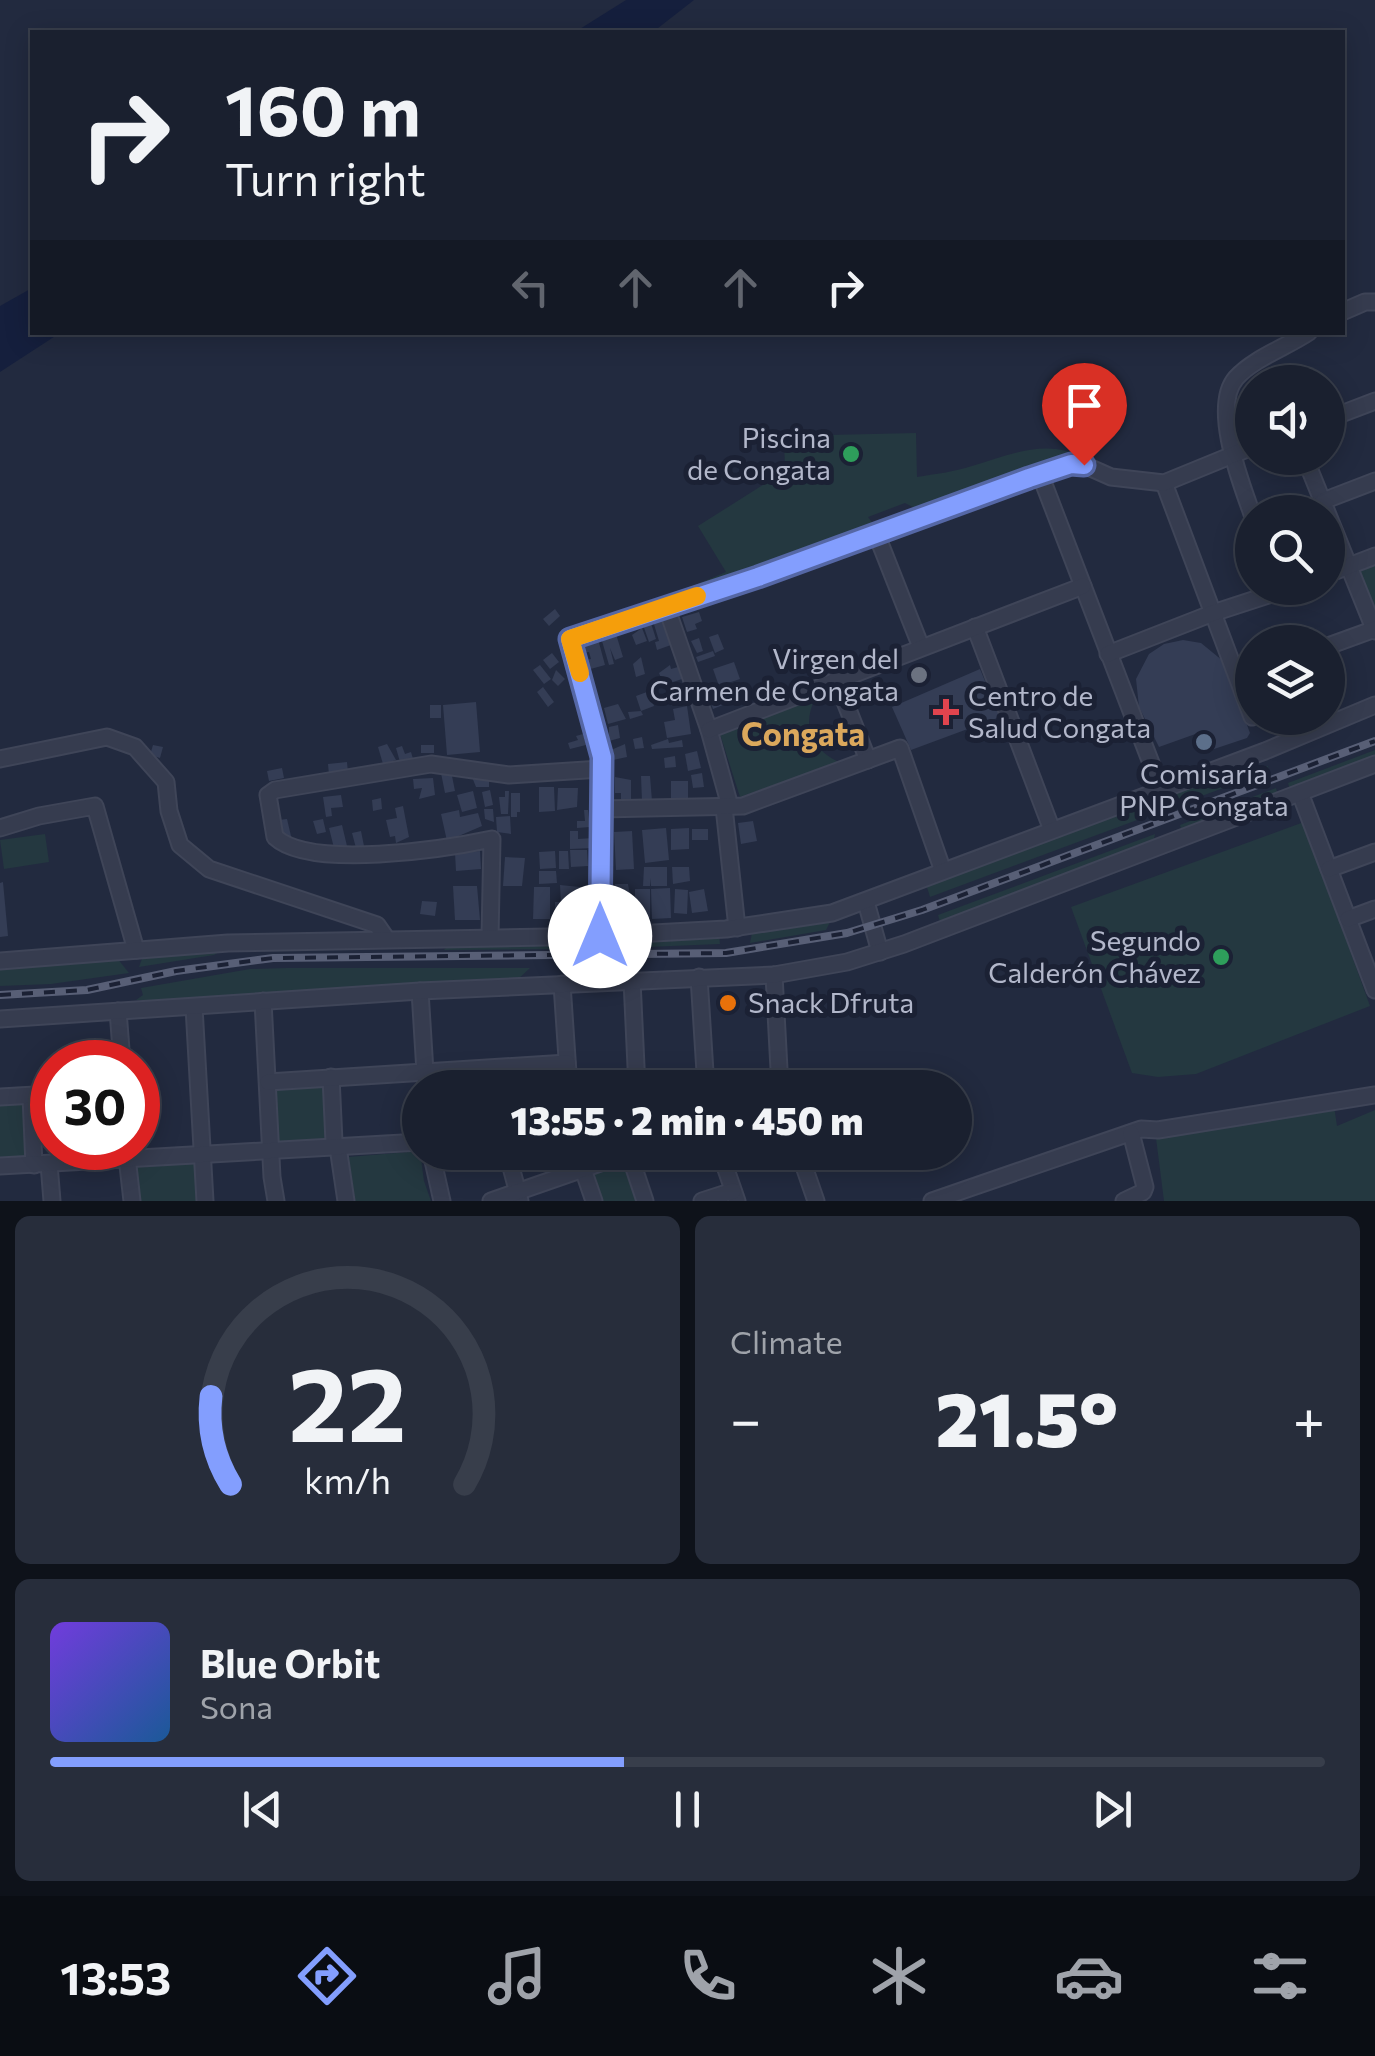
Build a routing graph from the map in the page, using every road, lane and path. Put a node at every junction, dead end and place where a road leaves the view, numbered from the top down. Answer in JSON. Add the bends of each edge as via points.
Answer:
{"nodes":[{"id":1,"x":1375,"y":302,"type":"edge"},
{"id":2,"x":1345,"y":311,"type":"edge"},
{"id":3,"x":1305,"y":335,"type":"edge"},
{"id":4,"x":1375,"y":401,"type":"edge"},
{"id":5,"x":1345,"y":412,"type":"edge"},
{"id":6,"x":1235,"y":453,"type":"edge"},
{"id":7,"x":1230,"y":455,"type":"junction"},
{"id":8,"x":1040,"y":474,"type":"junction"},
{"id":9,"x":1375,"y":482,"type":"edge"},
{"id":10,"x":1164,"y":483,"type":"junction"},
{"id":11,"x":1245,"y":495,"type":"edge"},
{"id":12,"x":1339,"y":495,"type":"edge"},
{"id":13,"x":876,"y":533,"type":"junction"},
{"id":14,"x":1375,"y":556,"type":"edge"},
{"id":15,"x":1345,"y":558,"type":"edge"},
{"id":16,"x":1348,"y":566,"type":"junction"},
{"id":17,"x":1345,"y":567,"type":"edge"},
{"id":18,"x":1083,"y":586,"type":"junction"},
{"id":19,"x":1236,"y":605,"type":"edge"},
{"id":20,"x":666,"y":606,"type":"junction"},
{"id":21,"x":1213,"y":613,"type":"junction"},
{"id":22,"x":974,"y":627,"type":"junction"},
{"id":23,"x":1375,"y":629,"type":"edge"},
{"id":24,"x":1345,"y":640,"type":"edge"},
{"id":25,"x":922,"y":647,"type":"junction"},
{"id":26,"x":1108,"y":654,"type":"junction"},
{"id":27,"x":1235,"y":656,"type":"edge"},
{"id":28,"x":836,"y":679,"type":"junction"},
{"id":29,"x":1375,"y":706,"type":"edge"},
{"id":30,"x":709,"y":730,"type":"junction"},
{"id":31,"x":1259,"y":735,"type":"edge"},
{"id":32,"x":1265,"y":751,"type":"junction"},
{"id":33,"x":0,"y":758,"type":"edge"},
{"id":34,"x":868,"y":760,"type":"junction"},
{"id":35,"x":1375,"y":764,"type":"edge"},
{"id":36,"x":601,"y":769,"type":"junction"},
{"id":37,"x":1162,"y":789,"type":"junction"},
{"id":38,"x":1300,"y":793,"type":"junction"},
{"id":39,"x":724,"y":808,"type":"junction"},
{"id":40,"x":600,"y":809,"type":"junction"},
{"id":41,"x":0,"y":828,"type":"edge"},
{"id":42,"x":1052,"y":830,"type":"junction"},
{"id":43,"x":1375,"y":852,"type":"edge"},
{"id":44,"x":1330,"y":868,"type":"junction"},
{"id":45,"x":944,"y":871,"type":"junction"},
{"id":46,"x":866,"y":902,"type":"junction"},
{"id":47,"x":1375,"y":909,"type":"edge"},
{"id":48,"x":1348,"y":919,"type":"junction"},
{"id":49,"x":737,"y":928,"type":"junction"},
{"id":50,"x":600,"y":936,"type":"junction"},
{"id":51,"x":490,"y":937,"type":"junction"},
{"id":52,"x":386,"y":938,"type":"junction"},
{"id":53,"x":136,"y":950,"type":"junction"},
{"id":54,"x":880,"y":952,"type":"junction"},
{"id":55,"x":0,"y":960,"type":"edge"},
{"id":56,"x":774,"y":976,"type":"junction"},
{"id":57,"x":699,"y":977,"type":"junction"},
{"id":58,"x":632,"y":980,"type":"junction"},
{"id":59,"x":562,"y":984,"type":"junction"},
{"id":60,"x":1375,"y":990,"type":"edge"},
{"id":61,"x":420,"y":991,"type":"junction"},
{"id":62,"x":263,"y":1001,"type":"junction"},
{"id":63,"x":194,"y":1007,"type":"junction"},
{"id":64,"x":118,"y":1011,"type":"junction"},
{"id":65,"x":0,"y":1018,"type":"edge"},
{"id":66,"x":120,"y":1040,"type":"edge"},
{"id":67,"x":567,"y":1063,"type":"junction"},
{"id":68,"x":500,"y":1067,"type":"joint"},
{"id":69,"x":424,"y":1070,"type":"edge"},
{"id":70,"x":483,"y":1070,"type":"edge"},
{"id":71,"x":568,"y":1070,"type":"edge"},
{"id":72,"x":636,"y":1070,"type":"edge"},
{"id":73,"x":705,"y":1070,"type":"edge"},
{"id":74,"x":779,"y":1070,"type":"edge"},
{"id":75,"x":331,"y":1077,"type":"junction"},
{"id":76,"x":402,"y":1079,"type":"edge"},
{"id":77,"x":268,"y":1082,"type":"junction"},
{"id":78,"x":30,"y":1096,"type":"edge"},
{"id":79,"x":1375,"y":1096,"type":"edge"},
{"id":80,"x":0,"y":1097,"type":"edge"},
{"id":81,"x":1131,"y":1132,"type":"junction"},
{"id":82,"x":402,"y":1143,"type":"edge"},
{"id":83,"x":338,"y":1147,"type":"junction"},
{"id":84,"x":272,"y":1151,"type":"junction"},
{"id":85,"x":160,"y":1154,"type":"edge"},
{"id":86,"x":201,"y":1154,"type":"junction"},
{"id":87,"x":30,"y":1165,"type":"edge"},
{"id":88,"x":0,"y":1166,"type":"edge"},
{"id":89,"x":43,"y":1170,"type":"edge"},
{"id":90,"x":129,"y":1170,"type":"edge"},
{"id":91,"x":435,"y":1170,"type":"edge"},
{"id":92,"x":511,"y":1170,"type":"edge"},
{"id":93,"x":583,"y":1170,"type":"joint"},
{"id":94,"x":636,"y":1170,"type":"edge"},
{"id":95,"x":726,"y":1170,"type":"edge"},
{"id":96,"x":805,"y":1170,"type":"edge"},
{"id":97,"x":735,"y":1196,"type":"edge"},
{"id":98,"x":519,"y":1197,"type":"edge"},
{"id":99,"x":52,"y":1201,"type":"edge"},
{"id":100,"x":132,"y":1201,"type":"edge"},
{"id":101,"x":205,"y":1201,"type":"edge"},
{"id":102,"x":276,"y":1201,"type":"edge"},
{"id":103,"x":346,"y":1201,"type":"edge"},
{"id":104,"x":442,"y":1201,"type":"edge"},
{"id":105,"x":491,"y":1201,"type":"edge"},
{"id":106,"x":594,"y":1201,"type":"edge"},
{"id":107,"x":645,"y":1201,"type":"edge"},
{"id":108,"x":702,"y":1201,"type":"edge"},
{"id":109,"x":816,"y":1201,"type":"edge"},
{"id":110,"x":932,"y":1201,"type":"edge"},
{"id":111,"x":1124,"y":1201,"type":"edge"}],
"edges":[{"from":1,"to":2,"type":"street"},
{"from":3,"to":7,"type":"street","via":[[1234,380],[1228,395]]},
{"from":4,"to":5,"type":"street"},
{"from":6,"to":7,"type":"street"},
{"from":7,"to":10,"type":"street"},
{"from":7,"to":11,"type":"street"},
{"from":8,"to":10,"type":"street","via":[[1076,464],[1111,477]]},
{"from":8,"to":13,"type":"street"},
{"from":8,"to":18,"type":"street"},
{"from":9,"to":12,"type":"street"},
{"from":10,"to":21,"type":"street"},
{"from":13,"to":20,"type":"street"},
{"from":13,"to":25,"type":"street"},
{"from":14,"to":16,"type":"street"},
{"from":15,"to":16,"type":"street"},
{"from":16,"to":17,"type":"street"},
{"from":16,"to":23,"type":"street"},
{"from":18,"to":22,"type":"street"},
{"from":18,"to":26,"type":"street"},
{"from":19,"to":21,"type":"street"},
{"from":20,"to":30,"type":"street"},
{"from":20,"to":36,"type":"street","via":[[570,639]]},
{"from":21,"to":26,"type":"street"},
{"from":21,"to":27,"type":"street"},
{"from":22,"to":25,"type":"street"},
{"from":22,"to":42,"type":"street"},
{"from":23,"to":24,"type":"street"},
{"from":25,"to":28,"type":"street"},
{"from":26,"to":37,"type":"street"},
{"from":28,"to":30,"type":"street"},
{"from":28,"to":34,"type":"street"},
{"from":29,"to":32,"type":"street"},
{"from":30,"to":39,"type":"street","via":[[728,799]]},
{"from":31,"to":32,"type":"street"},
{"from":32,"to":37,"type":"street"},
{"from":33,"to":52,"type":"street","via":[[107,737],[135,748],[166,782],[180,845],[196,859],[228,877],[377,925]]},
{"from":34,"to":39,"type":"street"},
{"from":34,"to":45,"type":"street","via":[[900,748]]},
{"from":35,"to":38,"type":"street"},
{"from":36,"to":40,"type":"street"},
{"from":36,"to":51,"type":"street","via":[[510,775],[431,764],[268,795],[275,837],[310,854],[430,850],[492,839]]},
{"from":37,"to":42,"type":"street"},
{"from":38,"to":44,"type":"street"},
{"from":38,"to":54,"type":"street"},
{"from":39,"to":40,"type":"street"},
{"from":39,"to":49,"type":"street"},
{"from":40,"to":50,"type":"street"},
{"from":41,"to":53,"type":"street","via":[[95,806]]},
{"from":42,"to":45,"type":"street"},
{"from":43,"to":44,"type":"street"},
{"from":44,"to":48,"type":"street"},
{"from":45,"to":46,"type":"street"},
{"from":46,"to":49,"type":"street"},
{"from":46,"to":54,"type":"street"},
{"from":47,"to":48,"type":"street"},
{"from":48,"to":60,"type":"street"},
{"from":49,"to":50,"type":"street"},
{"from":50,"to":51,"type":"street"},
{"from":51,"to":52,"type":"street"},
{"from":52,"to":53,"type":"street"},
{"from":53,"to":55,"type":"street"},
{"from":54,"to":56,"type":"street"},
{"from":56,"to":57,"type":"street"},
{"from":56,"to":74,"type":"street"},
{"from":57,"to":58,"type":"street"},
{"from":57,"to":73,"type":"street"},
{"from":58,"to":59,"type":"street"},
{"from":58,"to":72,"type":"street"},
{"from":59,"to":61,"type":"street"},
{"from":59,"to":67,"type":"street"},
{"from":61,"to":62,"type":"street"},
{"from":61,"to":69,"type":"street"},
{"from":62,"to":63,"type":"street"},
{"from":62,"to":77,"type":"street"},
{"from":63,"to":64,"type":"street"},
{"from":63,"to":86,"type":"street"},
{"from":64,"to":65,"type":"street"},
{"from":64,"to":66,"type":"street"},
{"from":67,"to":68,"type":"street"},
{"from":67,"to":71,"type":"street"},
{"from":68,"to":70,"type":"street"},
{"from":75,"to":76,"type":"street"},
{"from":75,"to":77,"type":"street"},
{"from":75,"to":83,"type":"street"},
{"from":77,"to":84,"type":"street"},
{"from":78,"to":80,"type":"street"},
{"from":79,"to":81,"type":"street"},
{"from":81,"to":110,"type":"street"},
{"from":81,"to":111,"type":"street","via":[[1145,1187]]},
{"from":82,"to":83,"type":"street"},
{"from":83,"to":84,"type":"street"},
{"from":83,"to":103,"type":"street"},
{"from":84,"to":86,"type":"street"},
{"from":84,"to":102,"type":"street"},
{"from":85,"to":86,"type":"street"},
{"from":86,"to":101,"type":"street"},
{"from":87,"to":88,"type":"street"},
{"from":89,"to":99,"type":"street"},
{"from":90,"to":100,"type":"street"},
{"from":91,"to":104,"type":"street"},
{"from":92,"to":98,"type":"street"},
{"from":93,"to":98,"type":"street"},
{"from":93,"to":106,"type":"street"},
{"from":94,"to":107,"type":"street"},
{"from":95,"to":97,"type":"street"},
{"from":96,"to":109,"type":"street"},
{"from":97,"to":108,"type":"street"},
{"from":98,"to":105,"type":"street"}]}
